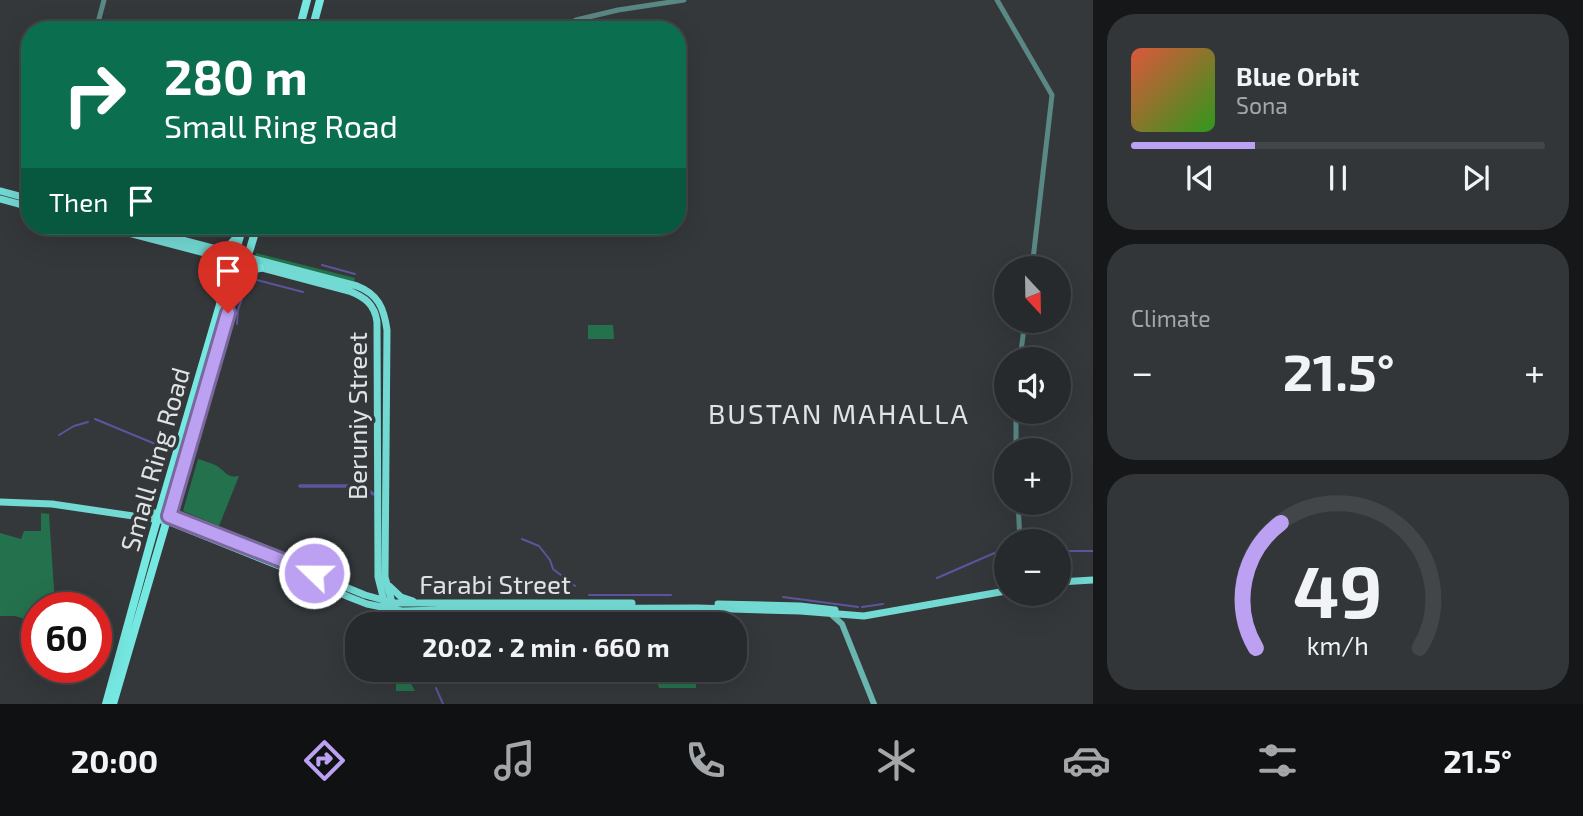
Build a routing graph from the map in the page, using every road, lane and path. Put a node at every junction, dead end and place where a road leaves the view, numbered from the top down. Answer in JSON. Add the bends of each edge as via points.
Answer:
{"nodes":[{"id":1,"x":104,"y":0,"type":"edge"},
{"id":2,"x":307,"y":0,"type":"edge"},
{"id":3,"x":320,"y":0,"type":"edge"},
{"id":4,"x":684,"y":0,"type":"edge"},
{"id":5,"x":997,"y":0,"type":"edge"},
{"id":6,"x":98,"y":21,"type":"edge"},
{"id":7,"x":301,"y":21,"type":"edge"},
{"id":8,"x":314,"y":21,"type":"edge"},
{"id":9,"x":574,"y":21,"type":"edge"},
{"id":10,"x":0,"y":191,"type":"edge"},
{"id":11,"x":21,"y":197,"type":"edge"},
{"id":12,"x":0,"y":199,"type":"edge"},
{"id":13,"x":21,"y":205,"type":"edge"},
{"id":14,"x":140,"y":235,"type":"edge"},
{"id":15,"x":158,"y":235,"type":"edge"},
{"id":16,"x":238,"y":235,"type":"edge"},
{"id":17,"x":240,"y":235,"type":"edge"},
{"id":18,"x":254,"y":235,"type":"edge"},
{"id":19,"x":217,"y":253,"type":"junction"},
{"id":20,"x":1033,"y":256,"type":"edge"},
{"id":21,"x":234,"y":258,"type":"junction"},
{"id":22,"x":245,"y":261,"type":"junction"},
{"id":23,"x":260,"y":268,"type":"junction"},
{"id":24,"x":228,"y":277,"type":"junction"},
{"id":25,"x":238,"y":277,"type":"junction"},
{"id":26,"x":211,"y":354,"type":"junction"},
{"id":27,"x":378,"y":369,"type":"junction"},
{"id":28,"x":386,"y":381,"type":"junction"},
{"id":29,"x":378,"y":392,"type":"junction"},
{"id":30,"x":0,"y":500,"type":"edge"},
{"id":31,"x":163,"y":517,"type":"junction"},
{"id":32,"x":378,"y":577,"type":"junction"},
{"id":33,"x":386,"y":582,"type":"junction"},
{"id":34,"x":1093,"y":582,"type":"edge"},
{"id":35,"x":1071,"y":583,"type":"edge"},
{"id":36,"x":994,"y":591,"type":"edge"},
{"id":37,"x":359,"y":593,"type":"junction"},
{"id":38,"x":426,"y":604,"type":"junction"},
{"id":39,"x":389,"y":605,"type":"junction"},
{"id":40,"x":841,"y":616,"type":"junction"},
{"id":41,"x":106,"y":704,"type":"edge"},
{"id":42,"x":113,"y":704,"type":"edge"},
{"id":43,"x":877,"y":704,"type":"edge"}],
"edges":[{"from":1,"to":6,"type":"street"},
{"from":2,"to":7,"type":"highway"},
{"from":3,"to":8,"type":"highway"},
{"from":4,"to":9,"type":"street"},
{"from":5,"to":20,"type":"street","via":[[1052,95]]},
{"from":10,"to":11,"type":"main road"},
{"from":12,"to":13,"type":"main road"},
{"from":14,"to":19,"type":"main road","name":"Beruniy Street"},
{"from":15,"to":19,"type":"main road","name":"Beruniy Street"},
{"from":16,"to":19,"type":"highway"},
{"from":17,"to":21,"type":"highway","name":"Small Ring Road"},
{"from":18,"to":22,"type":"highway","name":"Small Ring Road"},
{"from":19,"to":21,"type":"main road","name":"Beruniy Street"},
{"from":19,"to":24,"type":"main road"},
{"from":21,"to":22,"type":"main road","name":"Beruniy Street"},
{"from":21,"to":24,"type":"highway","name":"Small Ring Road"},
{"from":22,"to":23,"type":"main road","name":"Beruniy Street"},
{"from":22,"to":25,"type":"highway","name":"Small Ring Road"},
{"from":22,"to":28,"type":"main road","name":"Beruniy Street","via":[[357,286],[372,294],[385,318]]},
{"from":23,"to":25,"type":"highway"},
{"from":23,"to":27,"type":"main road","name":"Beruniy Street","via":[[366,299],[376,315]]},
{"from":24,"to":26,"type":"highway","name":"Small Ring Road"},
{"from":25,"to":26,"type":"highway","name":"Small Ring Road"},
{"from":26,"to":31,"type":"highway","name":"Small Ring Road"},
{"from":27,"to":28,"type":"main road"},
{"from":27,"to":29,"type":"main road","name":"Beruniy Street"},
{"from":28,"to":29,"type":"main road"},
{"from":28,"to":33,"type":"main road","name":"Beruniy Street"},
{"from":29,"to":32,"type":"main road","name":"Beruniy Street"},
{"from":30,"to":31,"type":"main road","name":"Farabi Street","via":[[46,499]]},
{"from":31,"to":37,"type":"main road","name":"Farabi Street"},
{"from":31,"to":39,"type":"main road","name":"Farabi Street","via":[[349,597]]},
{"from":31,"to":41,"type":"highway","name":"Small Ring Road"},
{"from":31,"to":42,"type":"highway","name":"Small Ring Road"},
{"from":32,"to":37,"type":"main road","via":[[371,590]]},
{"from":32,"to":39,"type":"main road","name":"Beruniy Street"},
{"from":33,"to":38,"type":"main road","via":[[401,597]]},
{"from":33,"to":39,"type":"main road","name":"Beruniy Street"},
{"from":34,"to":35,"type":"main road"},
{"from":36,"to":40,"type":"main road","name":"Farabi Street","via":[[877,614]]},
{"from":37,"to":39,"type":"main road","name":"Farabi Street"},
{"from":38,"to":39,"type":"main road","name":"Farabi Street"},
{"from":38,"to":40,"type":"main road","name":"Farabi Street","via":[[756,604],[814,607]]},
{"from":39,"to":40,"type":"main road","name":"Farabi Street","via":[[698,608]]},
{"from":40,"to":43,"type":"main road"}]}
